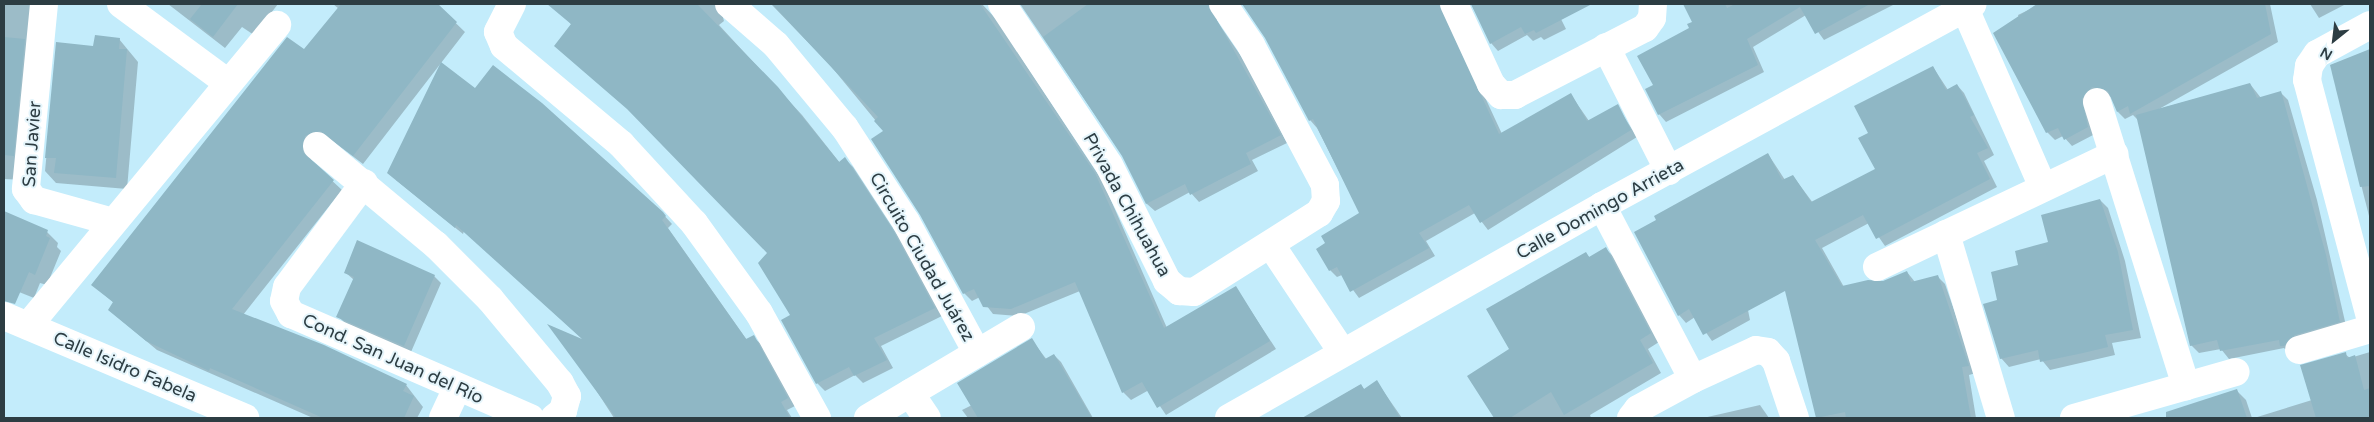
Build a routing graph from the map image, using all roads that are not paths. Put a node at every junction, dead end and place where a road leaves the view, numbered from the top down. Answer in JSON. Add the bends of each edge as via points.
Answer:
{"nodes":[{"id":1,"x":44,"y":4,"type":"edge"},
{"id":2,"x":121,"y":4,"type":"edge"},
{"id":3,"x":512,"y":4,"type":"edge"},
{"id":4,"x":729,"y":4,"type":"edge"},
{"id":5,"x":1002,"y":4,"type":"edge"},
{"id":6,"x":1223,"y":4,"type":"edge"},
{"id":7,"x":1454,"y":4,"type":"edge"},
{"id":8,"x":1653,"y":4,"type":"edge"},
{"id":9,"x":1967,"y":5,"type":"edge"},
{"id":10,"x":2370,"y":24,"type":"edge"},
{"id":11,"x":278,"y":25,"type":"dead end"},
{"id":12,"x":1606,"y":47,"type":"junction"},
{"id":13,"x":228,"y":84,"type":"junction"},
{"id":14,"x":2097,"y":102,"type":"dead end"},
{"id":15,"x":317,"y":146,"type":"dead end"},
{"id":16,"x":2116,"y":154,"type":"junction"},
{"id":17,"x":1669,"y":171,"type":"junction"},
{"id":18,"x":364,"y":183,"type":"junction"},
{"id":19,"x":2043,"y":188,"type":"junction"},
{"id":20,"x":1602,"y":206,"type":"junction"},
{"id":21,"x":113,"y":222,"type":"junction"},
{"id":22,"x":1946,"y":234,"type":"junction"},
{"id":23,"x":1271,"y":244,"type":"junction"},
{"id":24,"x":1877,"y":267,"type":"dead end"},
{"id":25,"x":2370,"y":316,"type":"edge"},
{"id":26,"x":16,"y":321,"type":"edge"},
{"id":27,"x":1022,"y":327,"type":"dead end"},
{"id":28,"x":2370,"y":329,"type":"edge"},
{"id":29,"x":2299,"y":350,"type":"dead end"},
{"id":30,"x":1342,"y":352,"type":"junction"},
{"id":31,"x":977,"y":354,"type":"junction"},
{"id":32,"x":2236,"y":372,"type":"dead end"},
{"id":33,"x":1693,"y":379,"type":"junction"},
{"id":34,"x":2186,"y":386,"type":"junction"},
{"id":35,"x":457,"y":388,"type":"junction"},
{"id":36,"x":910,"y":393,"type":"junction"},
{"id":37,"x":245,"y":418,"type":"edge"},
{"id":38,"x":443,"y":418,"type":"edge"},
{"id":39,"x":530,"y":418,"type":"edge"},
{"id":40,"x":554,"y":418,"type":"edge"},
{"id":41,"x":817,"y":418,"type":"edge"},
{"id":42,"x":868,"y":418,"type":"edge"},
{"id":43,"x":927,"y":418,"type":"edge"},
{"id":44,"x":1232,"y":418,"type":"edge"},
{"id":45,"x":1631,"y":418,"type":"edge"},
{"id":46,"x":1795,"y":418,"type":"edge"},
{"id":47,"x":2001,"y":418,"type":"edge"},
{"id":48,"x":2074,"y":418,"type":"edge"}],
"edges":[{"from":1,"to":21,"type":"street","name":"San Javier","via":[[26,189],[34,200]]},
{"from":2,"to":13,"type":"street"},
{"from":3,"to":41,"type":"street","via":[[498,32],[504,46],[621,144],[694,223],[758,313]]},
{"from":4,"to":31,"type":"street","name":"Circuito Ciudad Juárez","via":[[776,45],[845,128],[906,222]]},
{"from":5,"to":23,"type":"street","name":"Privada Chihuahua","via":[[1109,165],[1167,281],[1179,292],[1194,292]]},
{"from":6,"to":23,"type":"street","name":"Privada Chihuahua","via":[[1251,45],[1325,185],[1326,201],[1319,213]]},
{"from":7,"to":12,"type":"street","via":[[1490,84],[1501,95],[1515,95]]},
{"from":8,"to":12,"type":"street","via":[[1652,18],[1645,28]]},
{"from":9,"to":17,"type":"street","name":"Calle Domingo Arrieta"},
{"from":9,"to":19,"type":"street"},
{"from":10,"to":25,"type":"street","via":[[2317,54],[2309,66],[2307,80]]},
{"from":11,"to":13,"type":"street"},
{"from":12,"to":17,"type":"street"},
{"from":13,"to":21,"type":"street"},
{"from":14,"to":16,"type":"street"},
{"from":15,"to":18,"type":"street"},
{"from":16,"to":19,"type":"street"},
{"from":16,"to":34,"type":"street"},
{"from":17,"to":20,"type":"street","name":"Calle Domingo Arrieta"},
{"from":18,"to":35,"type":"street","name":"Cond. San Juan del Río","via":[[287,287],[284,301],[291,314]]},
{"from":18,"to":40,"type":"street","via":[[436,245],[490,299],[560,382],[566,396],[564,410]]},
{"from":19,"to":22,"type":"street"},
{"from":20,"to":30,"type":"street","name":"Calle Domingo Arrieta"},
{"from":20,"to":33,"type":"street"},
{"from":21,"to":26,"type":"street"},
{"from":22,"to":24,"type":"street"},
{"from":22,"to":47,"type":"street"},
{"from":23,"to":30,"type":"street"},
{"from":26,"to":37,"type":"street","name":"Calle Isidro Fabela"},
{"from":27,"to":31,"type":"street","name":"Circuito Ciudad Juárez"},
{"from":28,"to":29,"type":"street"},
{"from":30,"to":44,"type":"street","name":"Calle Domingo Arrieta"},
{"from":31,"to":36,"type":"street","name":"Circuito Ciudad Juárez"},
{"from":32,"to":34,"type":"street"},
{"from":33,"to":45,"type":"street","via":[[1638,410]]},
{"from":33,"to":46,"type":"street","via":[[1756,350],[1768,352],[1776,361]]},
{"from":34,"to":48,"type":"street"},
{"from":35,"to":38,"type":"street"},
{"from":35,"to":39,"type":"street","name":"Cond. San Juan del Río"},
{"from":36,"to":42,"type":"street","name":"Circuito Ciudad Juárez"},
{"from":36,"to":43,"type":"street"}]}
